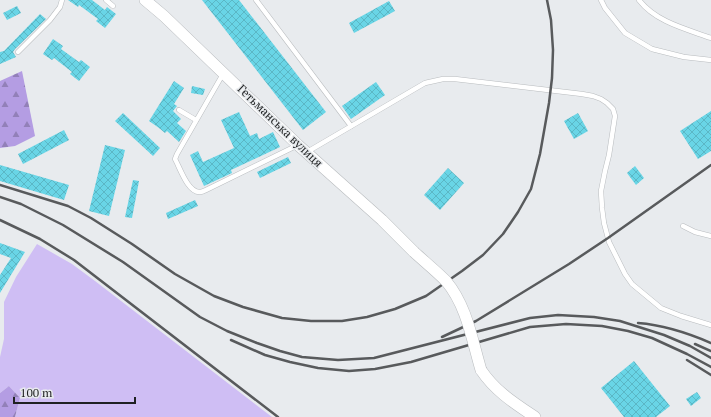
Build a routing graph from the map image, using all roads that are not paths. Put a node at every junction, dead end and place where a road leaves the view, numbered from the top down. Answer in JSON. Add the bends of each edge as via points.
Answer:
{"nodes":[{"id":1,"x":62,"y":0,"type":"edge"},
{"id":2,"x":106,"y":0,"type":"edge"},
{"id":3,"x":145,"y":0,"type":"edge"},
{"id":4,"x":256,"y":0,"type":"edge"},
{"id":5,"x":600,"y":0,"type":"edge"},
{"id":6,"x":639,"y":0,"type":"edge"},
{"id":7,"x":113,"y":6,"type":"dead end"},
{"id":8,"x":711,"y":38,"type":"edge"},
{"id":9,"x":18,"y":52,"type":"dead end"},
{"id":10,"x":711,"y":60,"type":"edge"},
{"id":11,"x":224,"y":72,"type":"junction"},
{"id":12,"x":179,"y":110,"type":"dead end"},
{"id":13,"x":196,"y":120,"type":"junction"},
{"id":14,"x":351,"y":126,"type":"junction"},
{"id":15,"x":302,"y":148,"type":"junction"},
{"id":16,"x":683,"y":226,"type":"dead end"},
{"id":17,"x":711,"y":236,"type":"edge"},
{"id":18,"x":711,"y":325,"type":"edge"},
{"id":19,"x":535,"y":417,"type":"edge"}],
"edges":[{"from":1,"to":9,"type":"lane","via":[[50,20]]},
{"from":2,"to":7,"type":"lane"},
{"from":3,"to":11,"type":"street","name":"Гетьманська вулиця"},
{"from":4,"to":14,"type":"lane"},
{"from":5,"to":10,"type":"lane","via":[[625,33],[652,49]]},
{"from":6,"to":8,"type":"lane","via":[[658,18]]},
{"from":11,"to":13,"type":"lane"},
{"from":11,"to":15,"type":"street","name":"Гетьманська вулиця"},
{"from":12,"to":13,"type":"lane"},
{"from":13,"to":15,"type":"lane","via":[[175,159],[189,187],[196,192]]},
{"from":14,"to":15,"type":"lane"},
{"from":14,"to":18,"type":"lane","via":[[425,83],[442,79],[455,78],[601,98],[608,103],[615,116],[601,191],[604,223],[616,257],[632,284],[661,308]]},
{"from":15,"to":19,"type":"street","name":"Гетьманська вулиця","bridge":true,"via":[[446,282],[466,317],[481,370],[502,394]]},
{"from":16,"to":17,"type":"lane"}]}
